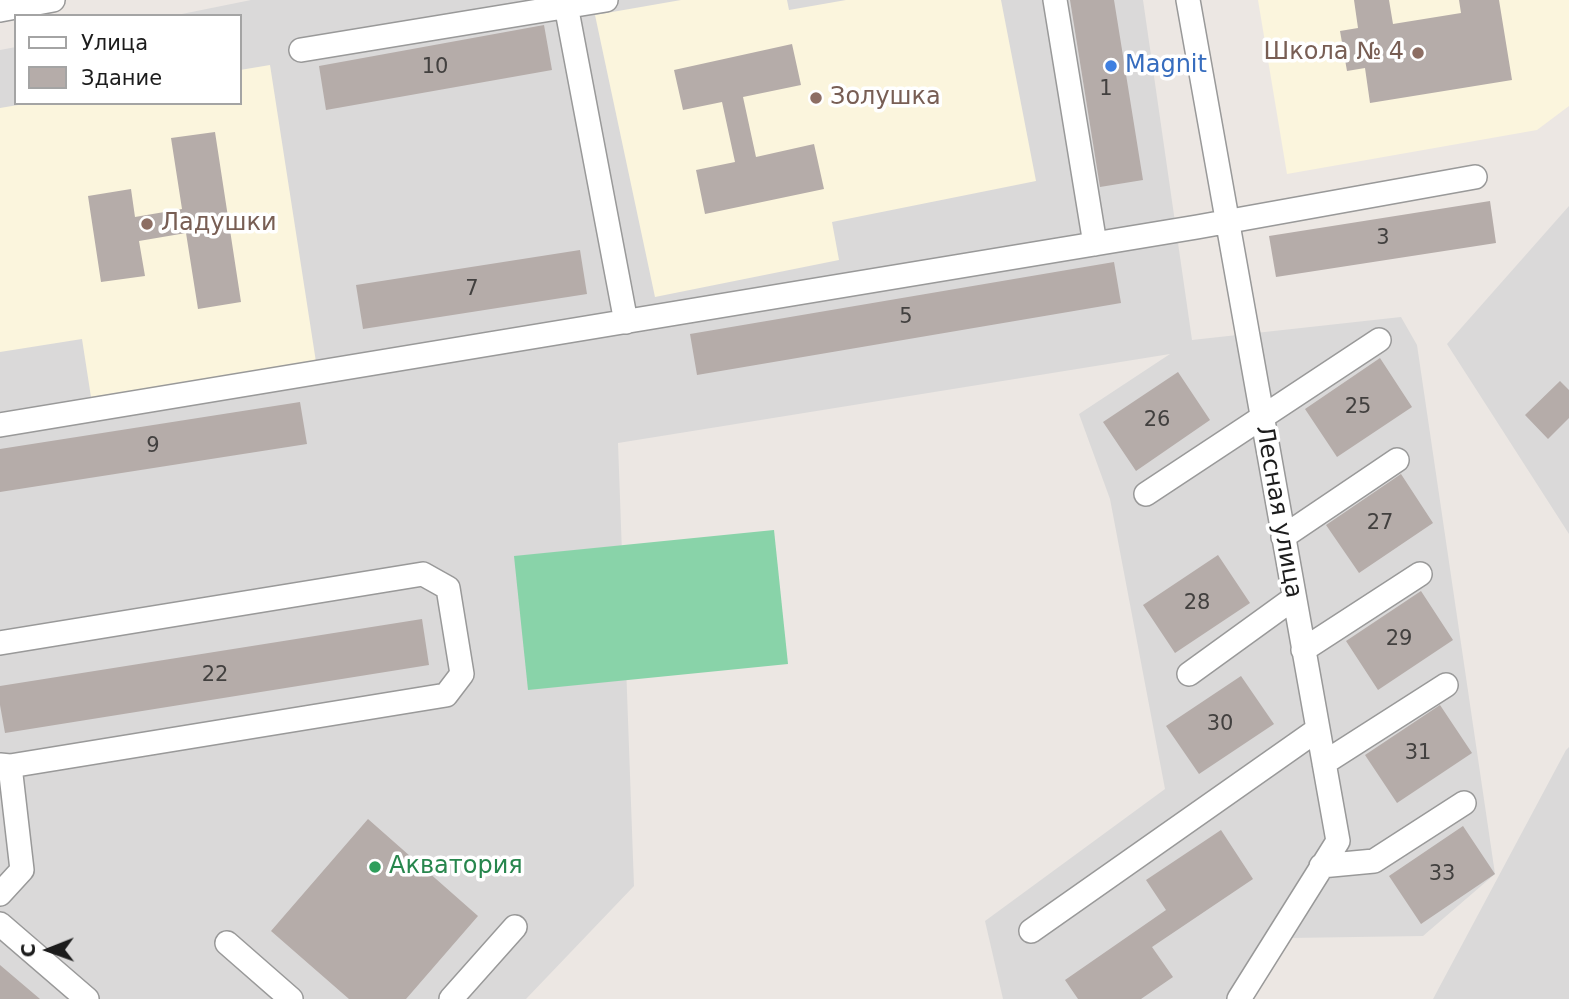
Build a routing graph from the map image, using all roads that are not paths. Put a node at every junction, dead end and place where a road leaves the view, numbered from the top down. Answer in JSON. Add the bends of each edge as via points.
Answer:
{"nodes":[{"id":1,"x":606,"y":0,"type":"edge"},
{"id":2,"x":1055,"y":0,"type":"edge"},
{"id":3,"x":1188,"y":0,"type":"edge"},
{"id":4,"x":45,"y":1,"type":"edge"},
{"id":5,"x":566,"y":3,"type":"edge"},
{"id":6,"x":0,"y":10,"type":"edge"},
{"id":7,"x":301,"y":50,"type":"dead end"},
{"id":8,"x":1475,"y":177,"type":"dead end"},
{"id":9,"x":1226,"y":222,"type":"junction"},
{"id":10,"x":1095,"y":244,"type":"junction"},
{"id":11,"x":626,"y":322,"type":"junction"},
{"id":12,"x":1379,"y":340,"type":"dead end"},
{"id":13,"x":1261,"y":418,"type":"junction"},
{"id":14,"x":0,"y":425,"type":"edge"},
{"id":15,"x":1397,"y":460,"type":"dead end"},
{"id":16,"x":1146,"y":494,"type":"dead end"},
{"id":17,"x":1283,"y":537,"type":"junction"},
{"id":18,"x":1420,"y":574,"type":"dead end"},
{"id":19,"x":1294,"y":598,"type":"junction"},
{"id":20,"x":0,"y":643,"type":"edge"},
{"id":21,"x":1303,"y":650,"type":"junction"},
{"id":22,"x":1189,"y":674,"type":"dead end"},
{"id":23,"x":1446,"y":685,"type":"dead end"},
{"id":24,"x":1317,"y":730,"type":"junction"},
{"id":25,"x":1324,"y":763,"type":"junction"},
{"id":26,"x":5,"y":765,"type":"edge"},
{"id":27,"x":1464,"y":803,"type":"dead end"},
{"id":28,"x":1321,"y":866,"type":"junction"},
{"id":29,"x":0,"y":894,"type":"edge"},
{"id":30,"x":0,"y":925,"type":"edge"},
{"id":31,"x":514,"y":927,"type":"dead end"},
{"id":32,"x":1031,"y":931,"type":"dead end"},
{"id":33,"x":227,"y":943,"type":"dead end"},
{"id":34,"x":87,"y":999,"type":"edge"},
{"id":35,"x":291,"y":999,"type":"edge"},
{"id":36,"x":451,"y":999,"type":"edge"},
{"id":37,"x":1239,"y":999,"type":"edge"}],
"edges":[{"from":1,"to":5,"type":"street"},
{"from":2,"to":10,"type":"street"},
{"from":3,"to":9,"type":"street","name":"Лесная улица"},
{"from":4,"to":6,"type":"street"},
{"from":5,"to":7,"type":"street"},
{"from":5,"to":11,"type":"street"},
{"from":8,"to":9,"type":"street"},
{"from":9,"to":10,"type":"street"},
{"from":9,"to":13,"type":"street","name":"Лесная улица"},
{"from":10,"to":11,"type":"street"},
{"from":11,"to":14,"type":"street"},
{"from":12,"to":13,"type":"street"},
{"from":13,"to":16,"type":"street"},
{"from":13,"to":17,"type":"street","name":"Лесная улица"},
{"from":15,"to":17,"type":"street"},
{"from":17,"to":19,"type":"street","name":"Лесная улица"},
{"from":18,"to":21,"type":"street"},
{"from":19,"to":21,"type":"street","name":"Лесная улица"},
{"from":19,"to":22,"type":"street"},
{"from":20,"to":26,"type":"street","via":[[423,574],[448,588],[462,674],[446,695]]},
{"from":21,"to":24,"type":"street","name":"Лесная улица"},
{"from":23,"to":25,"type":"street"},
{"from":24,"to":25,"type":"street","name":"Лесная улица"},
{"from":24,"to":32,"type":"street"},
{"from":25,"to":28,"type":"street","name":"Лесная улица","via":[[1338,841]]},
{"from":26,"to":29,"type":"street","via":[[22,870]]},
{"from":27,"to":28,"type":"street","via":[[1374,861]]},
{"from":28,"to":37,"type":"street","name":"Лесная улица"},
{"from":30,"to":34,"type":"street"},
{"from":31,"to":36,"type":"street"},
{"from":33,"to":35,"type":"street"}]}
